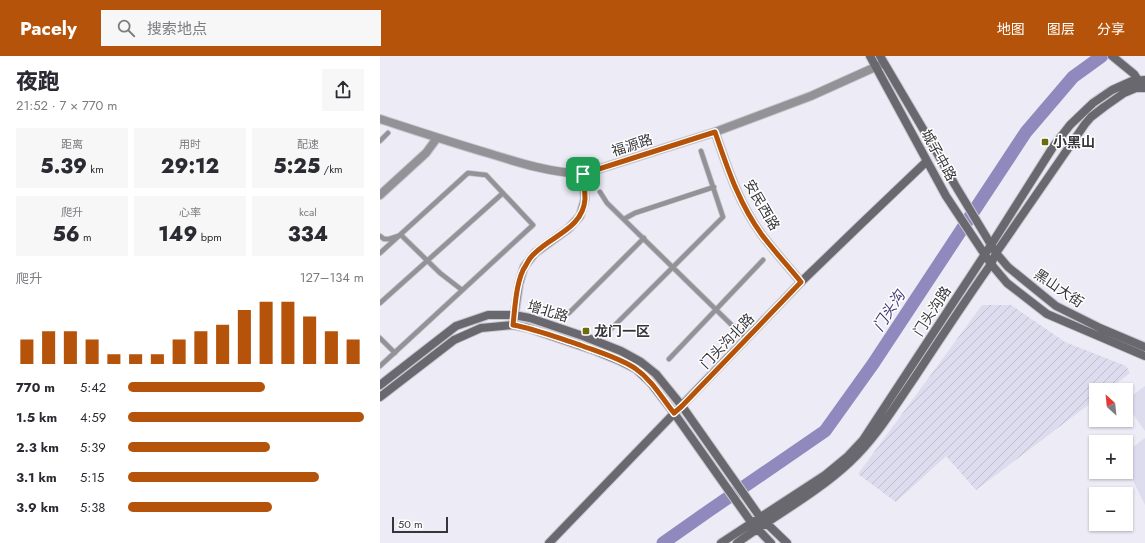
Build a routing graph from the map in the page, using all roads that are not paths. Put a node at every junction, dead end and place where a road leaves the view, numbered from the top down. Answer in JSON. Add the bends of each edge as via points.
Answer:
{"nodes":[{"id":1,"x":870,"y":56,"type":"edge"},
{"id":2,"x":1115,"y":58,"type":"edge"},
{"id":3,"x":882,"y":59,"type":"edge"},
{"id":4,"x":876,"y":67,"type":"junction"},
{"id":5,"x":1143,"y":84,"type":"edge"},
{"id":6,"x":380,"y":119,"type":"edge"},
{"id":7,"x":715,"y":132,"type":"junction"},
{"id":8,"x":388,"y":134,"type":"dead end"},
{"id":9,"x":437,"y":138,"type":"junction"},
{"id":10,"x":380,"y":141,"type":"edge"},
{"id":11,"x":701,"y":151,"type":"dead end"},
{"id":12,"x":927,"y":161,"type":"junction"},
{"id":13,"x":583,"y":174,"type":"junction"},
{"id":14,"x":714,"y":187,"type":"junction"},
{"id":15,"x":503,"y":192,"type":"junction"},
{"id":16,"x":600,"y":192,"type":"dead end"},
{"id":17,"x":380,"y":195,"type":"edge"},
{"id":18,"x":624,"y":219,"type":"junction"},
{"id":19,"x":983,"y":229,"type":"joint"},
{"id":20,"x":401,"y":235,"type":"junction"},
{"id":21,"x":380,"y":236,"type":"edge"},
{"id":22,"x":644,"y":238,"type":"junction"},
{"id":23,"x":991,"y":246,"type":"junction"},
{"id":24,"x":380,"y":253,"type":"edge"},
{"id":25,"x":996,"y":253,"type":"junction"},
{"id":26,"x":985,"y":255,"type":"junction"},
{"id":27,"x":428,"y":260,"type":"junction"},
{"id":28,"x":763,"y":260,"type":"dead end"},
{"id":29,"x":991,"y":264,"type":"junction"},
{"id":30,"x":673,"y":267,"type":"junction"},
{"id":31,"x":801,"y":282,"type":"junction"},
{"id":32,"x":462,"y":290,"type":"junction"},
{"id":33,"x":380,"y":303,"type":"edge"},
{"id":34,"x":716,"y":309,"type":"junction"},
{"id":35,"x":569,"y":313,"type":"dead end"},
{"id":36,"x":514,"y":315,"type":"junction"},
{"id":37,"x":513,"y":325,"type":"junction"},
{"id":38,"x":609,"y":331,"type":"dead end"},
{"id":39,"x":380,"y":338,"type":"edge"},
{"id":40,"x":746,"y":339,"type":"junction"},
{"id":41,"x":1145,"y":347,"type":"edge"},
{"id":42,"x":395,"y":354,"type":"junction"},
{"id":43,"x":1145,"y":356,"type":"edge"},
{"id":44,"x":669,"y":359,"type":"dead end"},
{"id":45,"x":380,"y":366,"type":"edge"},
{"id":46,"x":380,"y":385,"type":"edge"},
{"id":47,"x":380,"y":397,"type":"edge"},
{"id":48,"x":682,"y":406,"type":"junction"},
{"id":49,"x":674,"y":413,"type":"junction"},
{"id":50,"x":763,"y":520,"type":"junction"},
{"id":51,"x":754,"y":526,"type":"junction"},
{"id":52,"x":549,"y":543,"type":"edge"},
{"id":53,"x":721,"y":543,"type":"edge"},
{"id":54,"x":737,"y":543,"type":"edge"},
{"id":55,"x":771,"y":543,"type":"edge"},
{"id":56,"x":787,"y":543,"type":"edge"}],
"edges":[{"from":1,"to":4,"type":"street","name":"城子中路"},
{"from":2,"to":5,"type":"street"},
{"from":3,"to":4,"type":"street","name":"福源路"},
{"from":3,"to":19,"type":"street","name":"城子中路"},
{"from":4,"to":7,"type":"street","name":"福源路","via":[[811,96]]},
{"from":4,"to":12,"type":"street","name":"城子中路"},
{"from":5,"to":23,"type":"street","name":"门头沟路","via":[[1132,81],[1112,90],[1093,103],[1070,125],[1053,147]]},
{"from":5,"to":25,"type":"street","name":"门头沟路","via":[[1124,93],[1085,124]]},
{"from":6,"to":9,"type":"street","name":"福源路"},
{"from":7,"to":13,"type":"street","name":"福源路"},
{"from":7,"to":31,"type":"street","name":"安民西路","via":[[743,204],[761,234]]},
{"from":8,"to":10,"type":"lane"},
{"from":9,"to":13,"type":"street","name":"福源路","via":[[542,169]]},
{"from":9,"to":17,"type":"street","via":[[426,153]]},
{"from":11,"to":14,"type":"lane"},
{"from":12,"to":26,"type":"street","name":"城子中路","via":[[946,196]]},
{"from":12,"to":31,"type":"street","name":"门头沟北路"},
{"from":13,"to":36,"type":"street","via":[[585,199],[580,216],[568,229],[535,253],[524,267]]},
{"from":14,"to":18,"type":"lane"},
{"from":14,"to":30,"type":"lane","via":[[723,217]]},
{"from":15,"to":20,"type":"lane","via":[[486,175],[468,173]]},
{"from":15,"to":27,"type":"lane"},
{"from":15,"to":32,"type":"lane","via":[[533,225]]},
{"from":16,"to":18,"type":"lane","via":[[607,204]]},
{"from":18,"to":22,"type":"lane"},
{"from":19,"to":23,"type":"street","name":"黑山大街"},
{"from":20,"to":21,"type":"lane","via":[[390,239]]},
{"from":20,"to":24,"type":"lane"},
{"from":20,"to":27,"type":"lane"},
{"from":22,"to":30,"type":"lane"},
{"from":22,"to":35,"type":"lane"},
{"from":23,"to":25,"type":"street","name":"黑山大街"},
{"from":23,"to":26,"type":"street","name":"门头沟路"},
{"from":25,"to":29,"type":"street","name":"门头沟路"},
{"from":25,"to":41,"type":"street","name":"黑山大街","via":[[1014,273],[1056,306]]},
{"from":26,"to":29,"type":"street","name":"城子中路"},
{"from":26,"to":50,"type":"street","name":"门头沟路","via":[[863,440],[825,475]]},
{"from":27,"to":32,"type":"lane"},
{"from":27,"to":33,"type":"lane"},
{"from":28,"to":34,"type":"lane"},
{"from":29,"to":43,"type":"street","name":"黑山大街","via":[[1007,283],[1047,314]]},
{"from":29,"to":50,"type":"street","name":"门头沟路","via":[[867,445],[822,485]]},
{"from":30,"to":34,"type":"lane"},
{"from":30,"to":38,"type":"lane"},
{"from":31,"to":40,"type":"street","name":"门头沟北路"},
{"from":32,"to":42,"type":"lane"},
{"from":34,"to":40,"type":"lane"},
{"from":34,"to":44,"type":"lane"},
{"from":36,"to":37,"type":"street"},
{"from":36,"to":46,"type":"street","name":"增北路","via":[[488,315],[456,326]]},
{"from":36,"to":48,"type":"street","name":"增北路","via":[[530,318],[621,351],[656,374]]},
{"from":37,"to":47,"type":"street","name":"增北路","via":[[481,328],[454,340]]},
{"from":37,"to":49,"type":"street","name":"增北路","via":[[596,351],[636,369],[650,382]]},
{"from":39,"to":42,"type":"lane"},
{"from":40,"to":48,"type":"street","name":"门头沟北路"},
{"from":42,"to":45,"type":"lane"},
{"from":48,"to":49,"type":"street","name":"门头沟北路"},
{"from":48,"to":50,"type":"street","name":"增北路"},
{"from":49,"to":51,"type":"street","name":"增北路"},
{"from":49,"to":52,"type":"street","name":"门头沟北路"},
{"from":50,"to":51,"type":"street","name":"门头沟路"},
{"from":50,"to":56,"type":"street","name":"增北路"},
{"from":51,"to":53,"type":"street","name":"门头沟路"},
{"from":51,"to":54,"type":"street","name":"门头沟路"},
{"from":51,"to":55,"type":"street","name":"增北路"}]}
